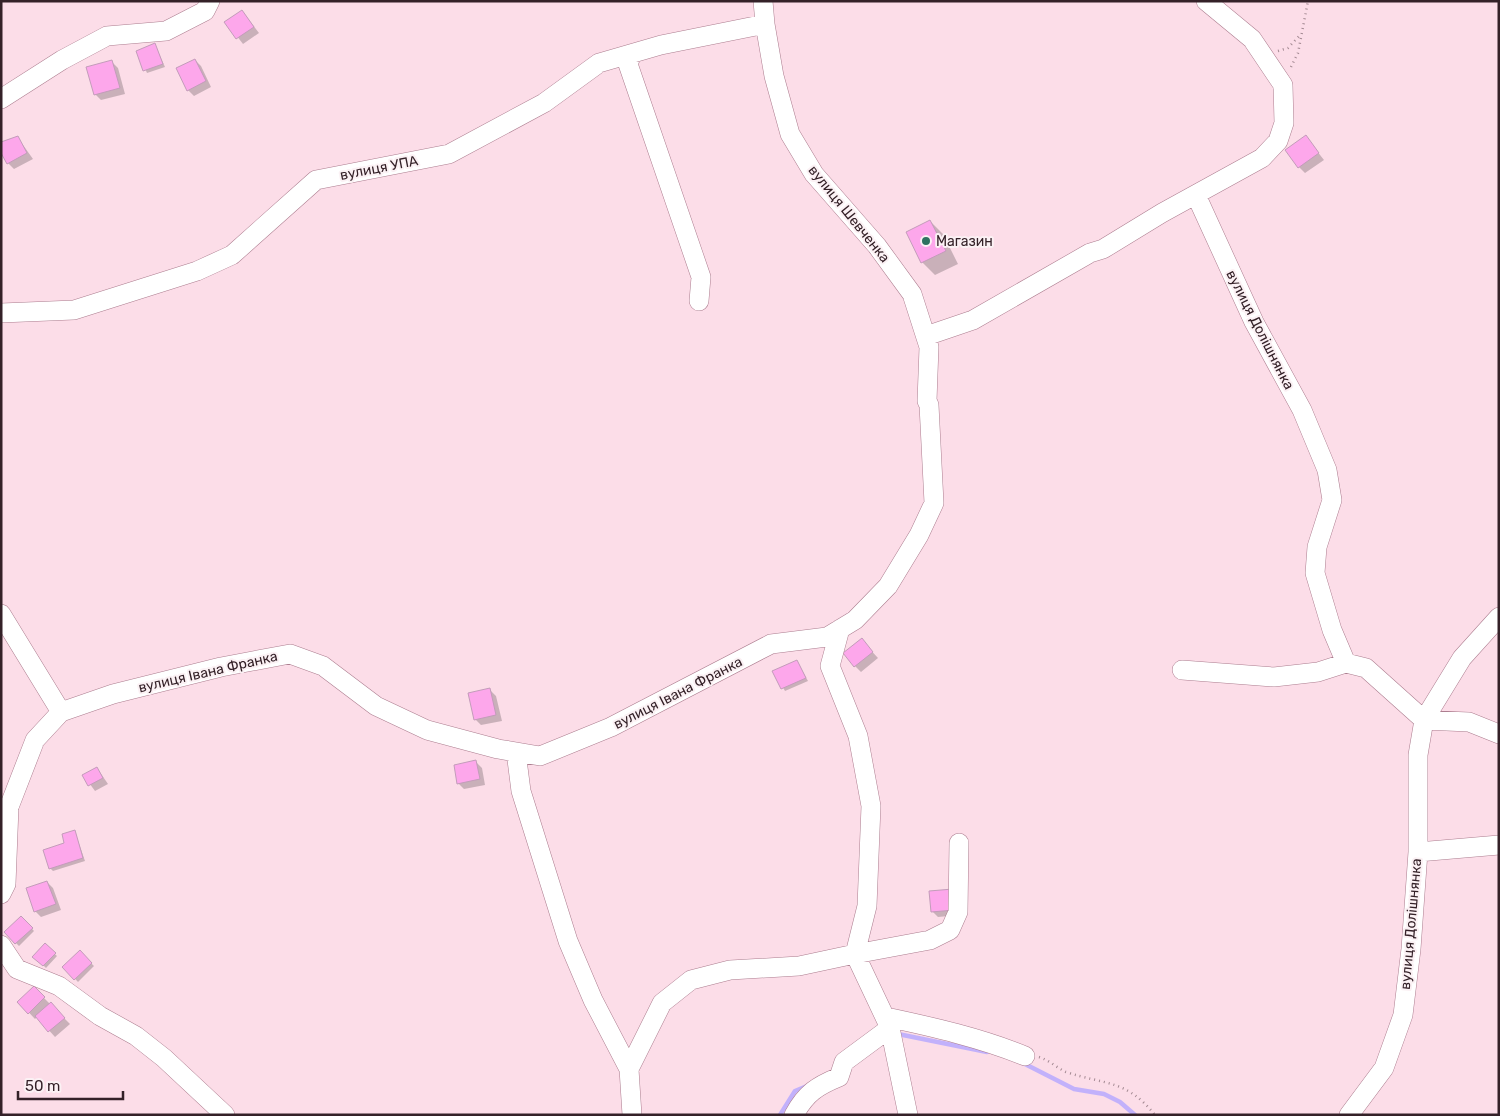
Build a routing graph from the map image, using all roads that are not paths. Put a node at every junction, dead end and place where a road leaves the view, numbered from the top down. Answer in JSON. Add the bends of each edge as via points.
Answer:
{"nodes":[{"id":1,"x":210,"y":1,"type":"edge"},
{"id":2,"x":763,"y":1,"type":"edge"},
{"id":3,"x":1206,"y":1,"type":"edge"},
{"id":4,"x":764,"y":24,"type":"junction"},
{"id":5,"x":632,"y":54,"type":"junction"},
{"id":6,"x":1,"y":99,"type":"edge"},
{"id":7,"x":1196,"y":195,"type":"junction"},
{"id":8,"x":699,"y":302,"type":"dead end"},
{"id":9,"x":1,"y":312,"type":"edge"},
{"id":10,"x":926,"y":336,"type":"junction"},
{"id":11,"x":1,"y":614,"type":"edge"},
{"id":12,"x":1499,"y":617,"type":"edge"},
{"id":13,"x":840,"y":629,"type":"junction"},
{"id":14,"x":1346,"y":663,"type":"junction"},
{"id":15,"x":1182,"y":670,"type":"dead end"},
{"id":16,"x":61,"y":712,"type":"junction"},
{"id":17,"x":1424,"y":720,"type":"junction"},
{"id":18,"x":1499,"y":734,"type":"edge"},
{"id":19,"x":516,"y":752,"type":"junction"},
{"id":20,"x":959,"y":843,"type":"dead end"},
{"id":21,"x":1499,"y":845,"type":"edge"},
{"id":22,"x":1418,"y":852,"type":"junction"},
{"id":23,"x":1,"y":894,"type":"edge"},
{"id":24,"x":1,"y":945,"type":"edge"},
{"id":25,"x":855,"y":954,"type":"junction"},
{"id":26,"x":9,"y":970,"type":"edge"},
{"id":27,"x":888,"y":1022,"type":"junction"},
{"id":28,"x":1025,"y":1056,"type":"road end"},
{"id":29,"x":629,"y":1069,"type":"junction"},
{"id":30,"x":224,"y":1115,"type":"edge"},
{"id":31,"x":632,"y":1115,"type":"edge"},
{"id":32,"x":794,"y":1115,"type":"edge"},
{"id":33,"x":908,"y":1115,"type":"edge"},
{"id":34,"x":1349,"y":1115,"type":"edge"}],
"edges":[{"from":1,"to":6,"type":"street","via":[[205,11],[166,31],[107,36]]},
{"from":2,"to":4,"type":"street","name":"вулиця Шевченка"},
{"from":3,"to":7,"type":"street","via":[[1252,39],[1283,84],[1284,123],[1278,141],[1262,158]]},
{"from":4,"to":5,"type":"street","name":"вулиця УПА"},
{"from":4,"to":10,"type":"street","name":"вулиця Шевченка","via":[[790,134],[814,174],[877,246],[912,294]]},
{"from":5,"to":8,"type":"street","via":[[628,64],[701,278]]},
{"from":5,"to":9,"type":"street","name":"вулиця УПА","via":[[599,63],[544,102],[449,154],[316,180],[232,255],[197,271],[74,310]]},
{"from":7,"to":10,"type":"street","via":[[973,320]]},
{"from":7,"to":14,"type":"street","name":"вулиця Долішнянка","via":[[1254,322],[1302,410],[1327,470],[1332,500],[1317,548],[1315,573]]},
{"from":10,"to":13,"type":"street","name":"вулиця Івана Франка","via":[[934,503],[888,586],[855,620]]},
{"from":11,"to":16,"type":"street"},
{"from":12,"to":17,"type":"street","name":"вулиця Долішнянка","via":[[1462,658]]},
{"from":13,"to":19,"type":"street","name":"вулиця Івана Франка","via":[[827,637],[770,644],[611,728],[540,756]]},
{"from":13,"to":25,"type":"street","via":[[830,666],[858,736],[871,806],[866,906]]},
{"from":14,"to":15,"type":"street","via":[[1318,672],[1274,677]]},
{"from":14,"to":17,"type":"street","via":[[1366,668]]},
{"from":16,"to":19,"type":"street","name":"вулиця Івана Франка","via":[[113,694],[221,667],[290,654],[323,666],[376,706],[427,730]]},
{"from":16,"to":23,"type":"street","via":[[35,740],[10,807],[6,884]]},
{"from":17,"to":18,"type":"street","via":[[1469,722]]},
{"from":17,"to":22,"type":"street","name":"вулиця Долішнянка","via":[[1418,755]]},
{"from":19,"to":29,"type":"street","via":[[522,791],[568,941],[593,1000]]},
{"from":20,"to":25,"type":"street","via":[[958,912],[950,930],[930,940]]},
{"from":21,"to":22,"type":"street"},
{"from":22,"to":34,"type":"street","name":"вулиця Долішнянка","via":[[1403,1015],[1384,1068]]},
{"from":24,"to":26,"type":"street"},
{"from":25,"to":27,"type":"street"},
{"from":25,"to":29,"type":"street","via":[[799,966],[730,970],[692,980],[662,1003]]},
{"from":26,"to":30,"type":"street","via":[[60,986],[100,1016],[136,1036]]},
{"from":27,"to":28,"type":"street","via":[[934,1028]]},
{"from":27,"to":32,"type":"street","via":[[844,1062],[839,1077],[817,1086]]},
{"from":27,"to":33,"type":"street"},
{"from":29,"to":31,"type":"street"}]}
